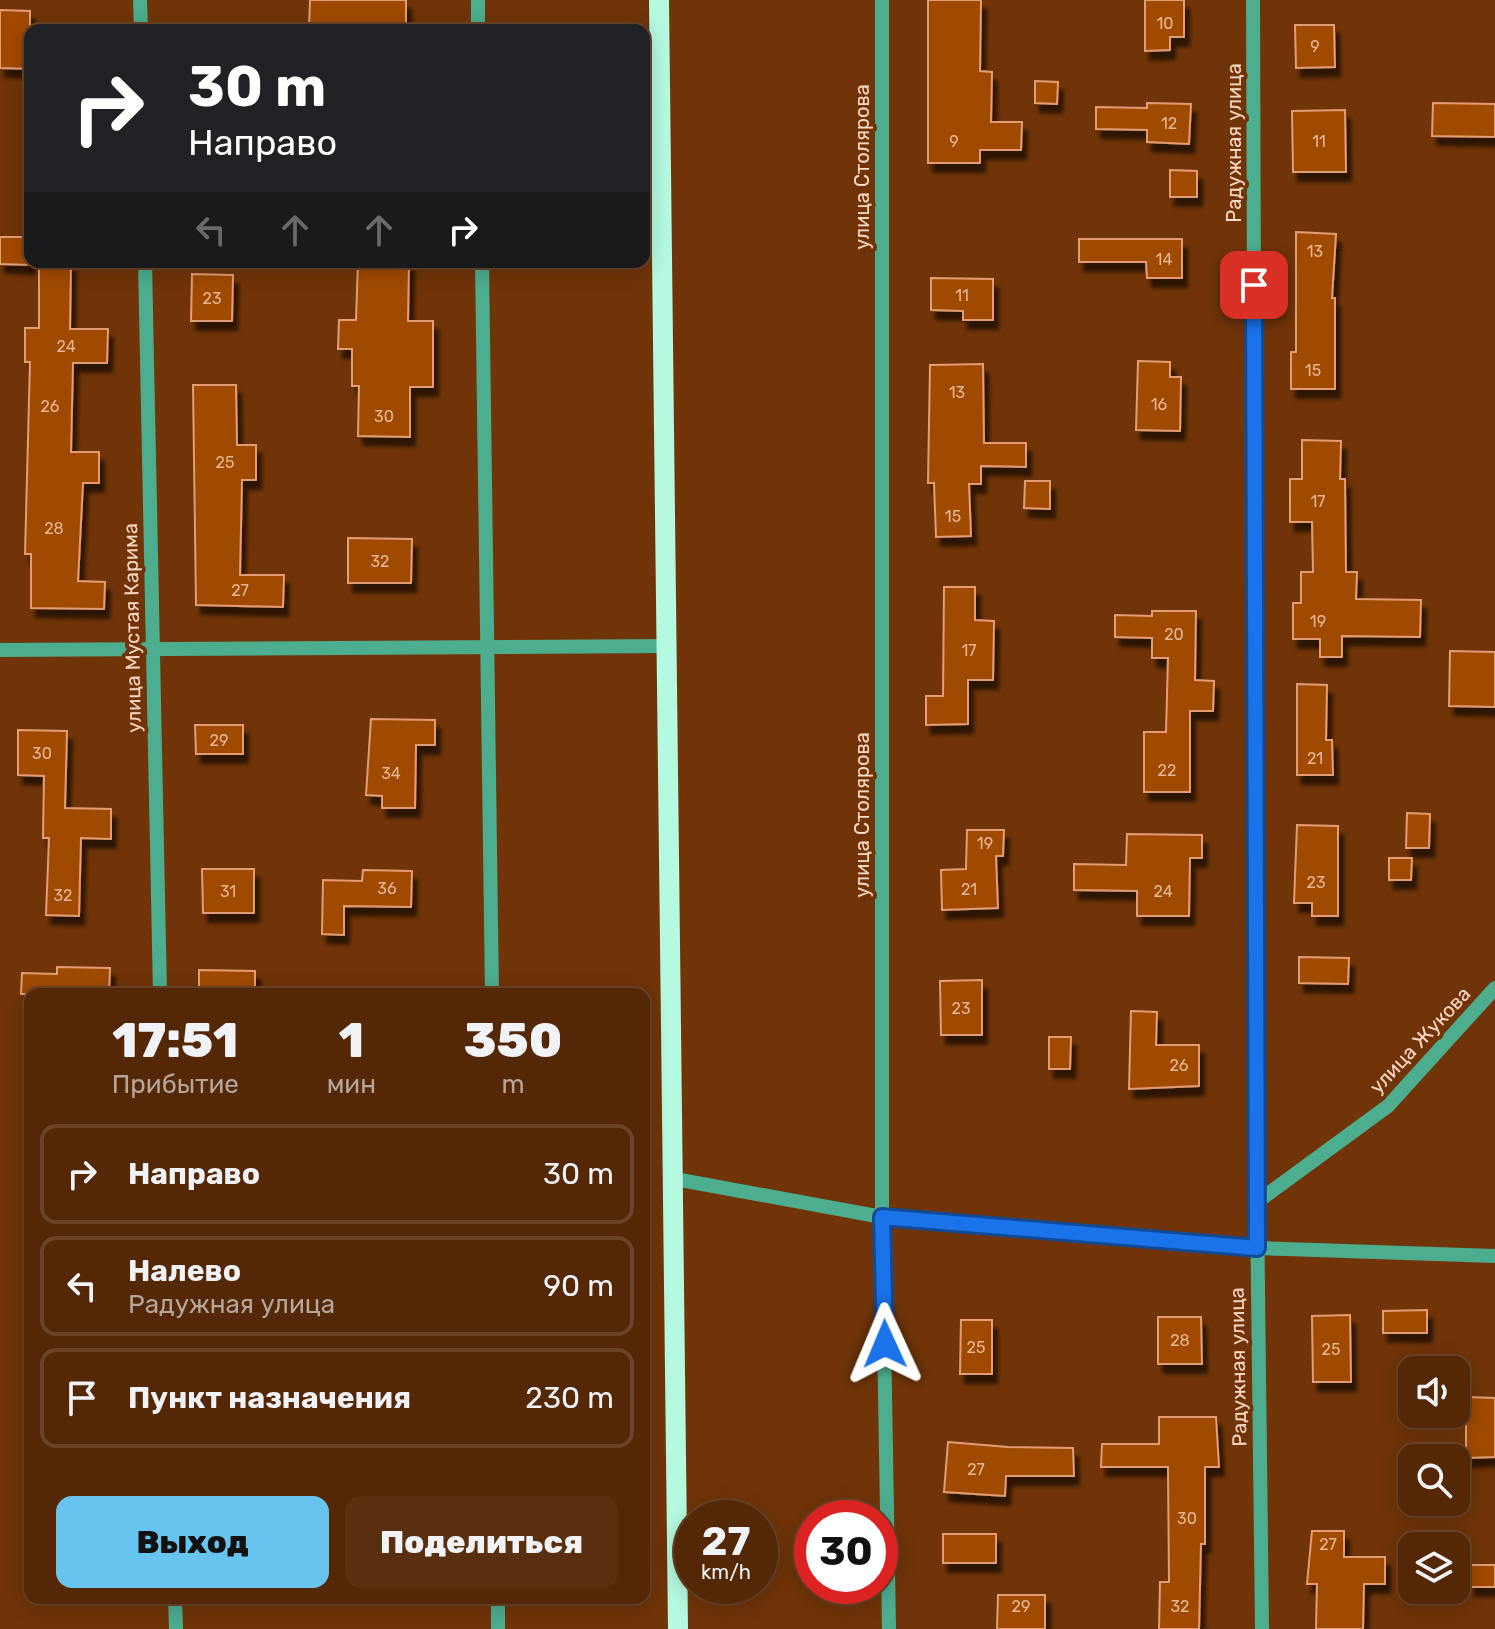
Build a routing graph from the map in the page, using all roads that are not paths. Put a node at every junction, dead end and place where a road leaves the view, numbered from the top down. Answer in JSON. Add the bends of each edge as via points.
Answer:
{"nodes":[{"id":1,"x":140,"y":0,"type":"edge"},
{"id":2,"x":478,"y":0,"type":"edge"},
{"id":3,"x":659,"y":0,"type":"edge"},
{"id":4,"x":882,"y":0,"type":"edge"},
{"id":5,"x":1253,"y":0,"type":"edge"},
{"id":6,"x":141,"y":24,"type":"edge"},
{"id":7,"x":478,"y":24,"type":"edge"},
{"id":8,"x":145,"y":268,"type":"edge"},
{"id":9,"x":482,"y":268,"type":"edge"},
{"id":10,"x":669,"y":646,"type":"junction"},
{"id":11,"x":152,"y":649,"type":"junction"},
{"id":12,"x":488,"y":649,"type":"junction"},
{"id":13,"x":0,"y":650,"type":"edge"},
{"id":14,"x":160,"y":988,"type":"edge"},
{"id":15,"x":492,"y":988,"type":"edge"},
{"id":16,"x":1495,"y":988,"type":"edge"},
{"id":17,"x":675,"y":1179,"type":"junction"},
{"id":18,"x":1257,"y":1202,"type":"junction"},
{"id":19,"x":882,"y":1217,"type":"junction"},
{"id":20,"x":1257,"y":1248,"type":"junction"},
{"id":21,"x":1495,"y":1256,"type":"edge"},
{"id":22,"x":175,"y":1604,"type":"edge"},
{"id":23,"x":498,"y":1604,"type":"edge"},
{"id":24,"x":176,"y":1629,"type":"edge"},
{"id":25,"x":498,"y":1629,"type":"edge"},
{"id":26,"x":678,"y":1629,"type":"edge"},
{"id":27,"x":889,"y":1629,"type":"edge"},
{"id":28,"x":1262,"y":1629,"type":"edge"}],
"edges":[{"from":1,"to":6,"type":"street"},
{"from":2,"to":7,"type":"street"},
{"from":3,"to":10,"type":"main road"},
{"from":4,"to":19,"type":"street","name":"улица Столярова"},
{"from":5,"to":18,"type":"street","name":"Радужная улица"},
{"from":8,"to":11,"type":"street","name":"улица Мустая Карима"},
{"from":9,"to":12,"type":"street"},
{"from":10,"to":12,"type":"street"},
{"from":10,"to":17,"type":"main road"},
{"from":11,"to":12,"type":"street"},
{"from":11,"to":13,"type":"street"},
{"from":11,"to":14,"type":"street","name":"улица Мустая Карима"},
{"from":12,"to":15,"type":"street"},
{"from":16,"to":18,"type":"street","name":"улица Жукова","via":[[1388,1106]]},
{"from":17,"to":19,"type":"street"},
{"from":17,"to":26,"type":"main road"},
{"from":18,"to":20,"type":"street","name":"Радужная улица"},
{"from":19,"to":20,"type":"street"},
{"from":19,"to":27,"type":"street","name":"улица Столярова"},
{"from":20,"to":21,"type":"street"},
{"from":20,"to":28,"type":"street","name":"Радужная улица"},
{"from":22,"to":24,"type":"street"},
{"from":23,"to":25,"type":"street"}]}
